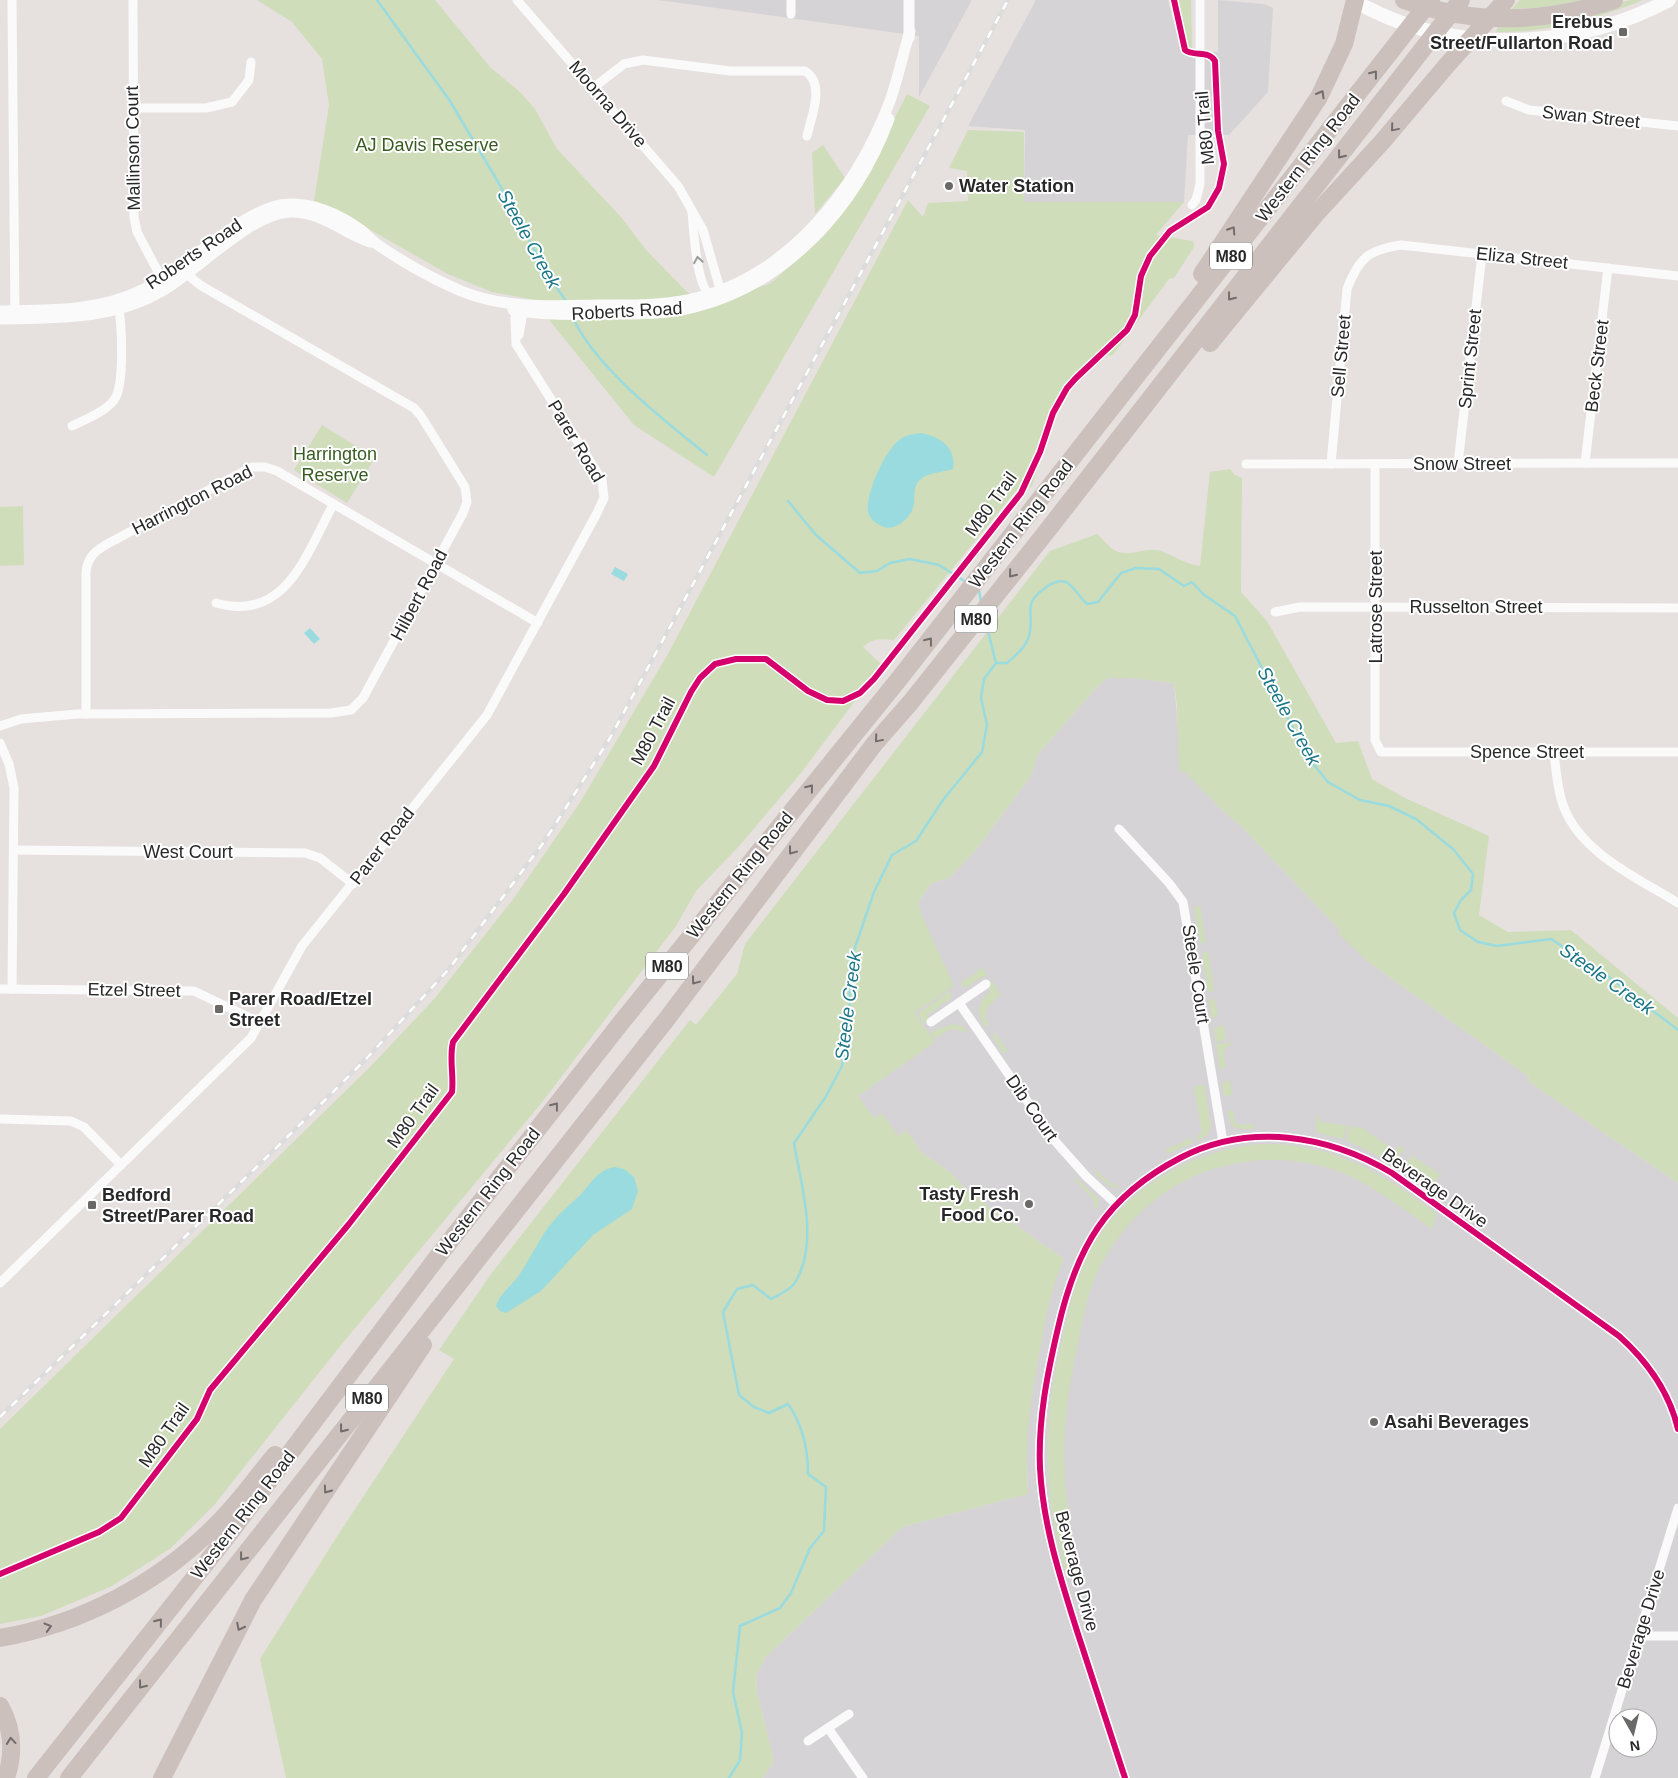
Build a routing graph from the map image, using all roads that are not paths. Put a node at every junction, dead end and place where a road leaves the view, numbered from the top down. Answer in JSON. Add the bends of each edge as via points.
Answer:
{"nodes":[{"id":1,"x":12,"y":0,"type":"edge"},
{"id":2,"x":133,"y":0,"type":"edge"},
{"id":3,"x":517,"y":0,"type":"edge"},
{"id":4,"x":791,"y":0,"type":"edge"},
{"id":5,"x":909,"y":0,"type":"edge"},
{"id":6,"x":1200,"y":0,"type":"edge"},
{"id":7,"x":1354,"y":0,"type":"edge"},
{"id":8,"x":1404,"y":0,"type":"edge"},
{"id":9,"x":1431,"y":0,"type":"edge"},
{"id":10,"x":1461,"y":0,"type":"edge"},
{"id":11,"x":1506,"y":0,"type":"edge"},
{"id":12,"x":1614,"y":0,"type":"edge"},
{"id":13,"x":1669,"y":0,"type":"edge"},
{"id":14,"x":791,"y":14,"type":"dead end"},
{"id":15,"x":251,"y":62,"type":"dead end"},
{"id":16,"x":594,"y":88,"type":"junction"},
{"id":17,"x":1506,"y":101,"type":"dead end"},
{"id":18,"x":132,"y":108,"type":"junction"},
{"id":19,"x":1678,"y":126,"type":"edge"},
{"id":20,"x":807,"y":136,"type":"dead end"},
{"id":21,"x":1192,"y":205,"type":"dead end"},
{"id":22,"x":692,"y":213,"type":"junction"},
{"id":23,"x":1368,"y":254,"type":"joint"},
{"id":24,"x":1482,"y":254,"type":"junction"},
{"id":25,"x":1608,"y":268,"type":"junction"},
{"id":26,"x":184,"y":271,"type":"junction"},
{"id":27,"x":1678,"y":276,"type":"edge"},
{"id":28,"x":164,"y":284,"type":"junction"},
{"id":29,"x":715,"y":294,"type":"junction"},
{"id":30,"x":118,"y":304,"type":"junction"},
{"id":31,"x":519,"y":309,"type":"junction"},
{"id":32,"x":0,"y":311,"type":"edge"},
{"id":33,"x":15,"y":315,"type":"junction"},
{"id":34,"x":0,"y":319,"type":"edge"},
{"id":35,"x":72,"y":426,"type":"dead end"},
{"id":36,"x":1585,"y":463,"type":"junction"},
{"id":37,"x":1678,"y":463,"type":"edge"},
{"id":38,"x":1246,"y":464,"type":"dead end"},
{"id":39,"x":1331,"y":464,"type":"junction"},
{"id":40,"x":1375,"y":464,"type":"junction"},
{"id":41,"x":1458,"y":464,"type":"junction"},
{"id":42,"x":333,"y":505,"type":"junction"},
{"id":43,"x":1030,"y":511,"type":"junction"},
{"id":44,"x":1043,"y":536,"type":"junction"},
{"id":45,"x":436,"y":564,"type":"junction"},
{"id":46,"x":216,"y":602,"type":"dead end"},
{"id":47,"x":1376,"y":607,"type":"junction"},
{"id":48,"x":1678,"y":608,"type":"edge"},
{"id":49,"x":1275,"y":612,"type":"dead end"},
{"id":50,"x":538,"y":623,"type":"junction"},
{"id":51,"x":86,"y":714,"type":"junction"},
{"id":52,"x":0,"y":726,"type":"edge"},
{"id":53,"x":0,"y":743,"type":"edge"},
{"id":54,"x":1378,"y":749,"type":"joint"},
{"id":55,"x":1554,"y":752,"type":"junction"},
{"id":56,"x":1678,"y":752,"type":"edge"},
{"id":57,"x":1119,"y":829,"type":"dead end"},
{"id":58,"x":14,"y":850,"type":"junction"},
{"id":59,"x":352,"y":884,"type":"junction"},
{"id":60,"x":1678,"y":904,"type":"edge"},
{"id":61,"x":986,"y":984,"type":"dead end"},
{"id":62,"x":0,"y":989,"type":"edge"},
{"id":63,"x":12,"y":989,"type":"junction"},
{"id":64,"x":959,"y":1003,"type":"junction"},
{"id":65,"x":666,"y":1020,"type":"junction"},
{"id":66,"x":931,"y":1022,"type":"dead end"},
{"id":67,"x":261,"y":1023,"type":"junction"},
{"id":68,"x":0,"y":1119,"type":"edge"},
{"id":69,"x":1223,"y":1142,"type":"junction"},
{"id":70,"x":122,"y":1165,"type":"junction"},
{"id":71,"x":1116,"y":1204,"type":"junction"},
{"id":72,"x":439,"y":1255,"type":"junction"},
{"id":73,"x":0,"y":1283,"type":"edge"},
{"id":74,"x":1678,"y":1429,"type":"edge"},
{"id":75,"x":1678,"y":1508,"type":"edge"},
{"id":76,"x":1638,"y":1636,"type":"junction"},
{"id":77,"x":1678,"y":1636,"type":"edge"},
{"id":78,"x":0,"y":1638,"type":"edge"},
{"id":79,"x":208,"y":1690,"type":"junction"},
{"id":80,"x":0,"y":1706,"type":"edge"},
{"id":81,"x":849,"y":1714,"type":"dead end"},
{"id":82,"x":828,"y":1728,"type":"junction"},
{"id":83,"x":808,"y":1741,"type":"dead end"},
{"id":84,"x":6,"y":1778,"type":"edge"},
{"id":85,"x":36,"y":1778,"type":"edge"},
{"id":86,"x":69,"y":1778,"type":"edge"},
{"id":87,"x":162,"y":1778,"type":"edge"},
{"id":88,"x":171,"y":1778,"type":"edge"},
{"id":89,"x":863,"y":1778,"type":"edge"},
{"id":90,"x":1125,"y":1778,"type":"edge"},
{"id":91,"x":1594,"y":1778,"type":"edge"}],
"edges":[{"from":1,"to":33,"type":"street"},
{"from":2,"to":18,"type":"street","name":"Mallinson Court"},
{"from":3,"to":16,"type":"street","name":"Moorna Drive"},
{"from":4,"to":14,"type":"street"},
{"from":5,"to":29,"type":"street","name":"Roberts Road","via":[[910,31],[905,73],[884,135],[837,212],[784,265],[746,288]]},
{"from":6,"to":21,"type":"street","via":[[1200,184]]},
{"from":7,"to":13,"type":"main road","via":[[1390,18],[1426,30],[1465,38],[1506,40],[1586,31],[1626,19]]},
{"from":43,"to":7,"type":"highway","one_way":true,"via":[[1207,268],[1320,97],[1344,44]]},
{"from":8,"to":12,"type":"highway","via":[[1465,16],[1526,19],[1570,13]]},
{"from":43,"to":9,"type":"highway","name":"Western Ring Road","number":"M80","one_way":true},
{"from":10,"to":44,"type":"highway","name":"Western Ring Road","number":"M80","one_way":true},
{"from":11,"to":44,"type":"highway","one_way":true,"via":[[1315,216],[1144,422]]},
{"from":15,"to":18,"type":"street","via":[[249,80],[232,102],[206,108]]},
{"from":16,"to":20,"type":"street","via":[[624,64],[643,60],[730,71],[805,72],[813,78],[816,89]]},
{"from":16,"to":22,"type":"street","name":"Moorna Drive","via":[[672,177]]},
{"from":17,"to":19,"type":"street","name":"Swan Street","via":[[1529,110]]},
{"from":18,"to":28,"type":"street","name":"Mallinson Court","via":[[134,217],[137,232]]},
{"from":22,"to":29,"type":"street","name":"Moorna Drive","via":[[703,230]]},
{"from":29,"to":22,"type":"street","name":"Moorna Drive","one_way":true,"via":[[701,279]]},
{"from":23,"to":24,"type":"street","name":"Eliza Street","via":[[1381,248],[1401,246]]},
{"from":23,"to":39,"type":"street","name":"Sell Street","via":[[1355,269],[1347,289]]},
{"from":24,"to":25,"type":"street","name":"Eliza Street"},
{"from":24,"to":41,"type":"street","name":"Sprint Street"},
{"from":25,"to":27,"type":"street","name":"Eliza Street"},
{"from":25,"to":36,"type":"street","name":"Beck Street"},
{"from":26,"to":28,"type":"street","name":"Roberts Road"},
{"from":26,"to":31,"type":"street","name":"Roberts Road","via":[[249,217],[265,208],[308,205],[328,210],[377,244],[447,284]]},
{"from":26,"to":45,"type":"street","name":"Hilbert Road","via":[[200,285],[410,406],[421,416],[466,492],[464,512]]},
{"from":28,"to":30,"type":"street","name":"Roberts Road"},
{"from":29,"to":31,"type":"street","name":"Roberts Road","via":[[693,307],[662,312]]},
{"from":30,"to":33,"type":"street","name":"Roberts Road"},
{"from":30,"to":35,"type":"street","via":[[118,393],[108,406]]},
{"from":31,"to":50,"type":"street","name":"Parer Road","via":[[521,352],[595,468],[604,489],[604,498],[596,515]]},
{"from":32,"to":33,"type":"street","name":"Roberts Road"},
{"from":33,"to":34,"type":"street","name":"Roberts Road"},
{"from":36,"to":37,"type":"street","name":"Snow Street"},
{"from":36,"to":41,"type":"street","name":"Snow Street"},
{"from":38,"to":39,"type":"street","name":"Snow Street"},
{"from":39,"to":40,"type":"street","name":"Snow Street"},
{"from":40,"to":41,"type":"street","name":"Snow Street"},
{"from":40,"to":47,"type":"street","name":"Latrose Street"},
{"from":42,"to":45,"type":"street","name":"Harrington Road"},
{"from":42,"to":46,"type":"street","via":[[295,574],[272,598],[246,608]]},
{"from":42,"to":51,"type":"street","name":"Harrington Road","via":[[271,468],[252,467],[97,549],[86,568]]},
{"from":72,"to":43,"type":"highway","name":"Western Ring Road","number":"M80","one_way":true},
{"from":44,"to":65,"type":"highway","name":"Western Ring Road","number":"M80","one_way":true,"via":[[821,812]]},
{"from":45,"to":50,"type":"street","name":"Harrington Road"},
{"from":45,"to":51,"type":"street","name":"Hilbert Road","via":[[364,698],[347,712]]},
{"from":47,"to":48,"type":"street","name":"Russelton Street"},
{"from":47,"to":49,"type":"street","name":"Russelton Street","via":[[1300,607]]},
{"from":47,"to":54,"type":"street","name":"Latrose Street","via":[[1375,740]]},
{"from":50,"to":59,"type":"street","name":"Parer Road","via":[[487,715]]},
{"from":51,"to":52,"type":"street","name":"Hilbert Road","via":[[21,720]]},
{"from":53,"to":58,"type":"street","via":[[14,788]]},
{"from":54,"to":55,"type":"street","name":"Spence Street","via":[[1384,753]]},
{"from":55,"to":56,"type":"street","name":"Spence Street"},
{"from":55,"to":60,"type":"street","via":[[1563,806],[1580,835],[1595,850]]},
{"from":57,"to":69,"type":"street","name":"Steele Court","via":[[1183,902]]},
{"from":58,"to":59,"type":"street","name":"West Court","via":[[305,853],[320,858]]},
{"from":58,"to":63,"type":"street"},
{"from":59,"to":67,"type":"street","name":"Parer Road","via":[[298,952]]},
{"from":61,"to":64,"type":"street"},
{"from":62,"to":63,"type":"street","name":"Etzel Street"},
{"from":63,"to":67,"type":"street","name":"Etzel Street","via":[[194,991]]},
{"from":64,"to":66,"type":"street"},
{"from":64,"to":71,"type":"street","name":"Dib Court","via":[[1055,1141]]},
{"from":65,"to":79,"type":"highway","one_way":true,"via":[[409,1364],[254,1600]]},
{"from":65,"to":86,"type":"highway","name":"Western Ring Road","number":"M80","one_way":true},
{"from":67,"to":70,"type":"street","name":"Parer Road","via":[[246,1044]]},
{"from":68,"to":70,"type":"street","via":[[71,1121],[84,1127]]},
{"from":69,"to":71,"type":"street","name":"Beverage Drive","via":[[1167,1164]]},
{"from":69,"to":74,"type":"street","name":"Beverage Drive","via":[[1265,1137],[1304,1139],[1348,1150],[1392,1174],[1619,1336],[1658,1381]]},
{"from":70,"to":73,"type":"street","name":"Parer Road"},
{"from":71,"to":90,"type":"street","name":"Beverage Drive","via":[[1087,1243],[1069,1285],[1044,1399],[1040,1468],[1052,1551]]},
{"from":78,"to":72,"type":"highway","one_way":true,"via":[[57,1625],[109,1603],[155,1575],[195,1545],[275,1455],[385,1313]]},
{"from":85,"to":72,"type":"highway","name":"Western Ring Road","number":"M80","one_way":true,"via":[[229,1534]]},
{"from":75,"to":76,"type":"street","name":"Beverage Drive"},
{"from":76,"to":77,"type":"street"},
{"from":76,"to":91,"type":"street","name":"Beverage Drive"},
{"from":79,"to":87,"type":"highway"},
{"from":79,"to":88,"type":"highway"},
{"from":84,"to":80,"type":"highway","one_way":true,"via":[[11,1744]]},
{"from":81,"to":82,"type":"street"},
{"from":82,"to":83,"type":"street"},
{"from":82,"to":89,"type":"street"}]}
